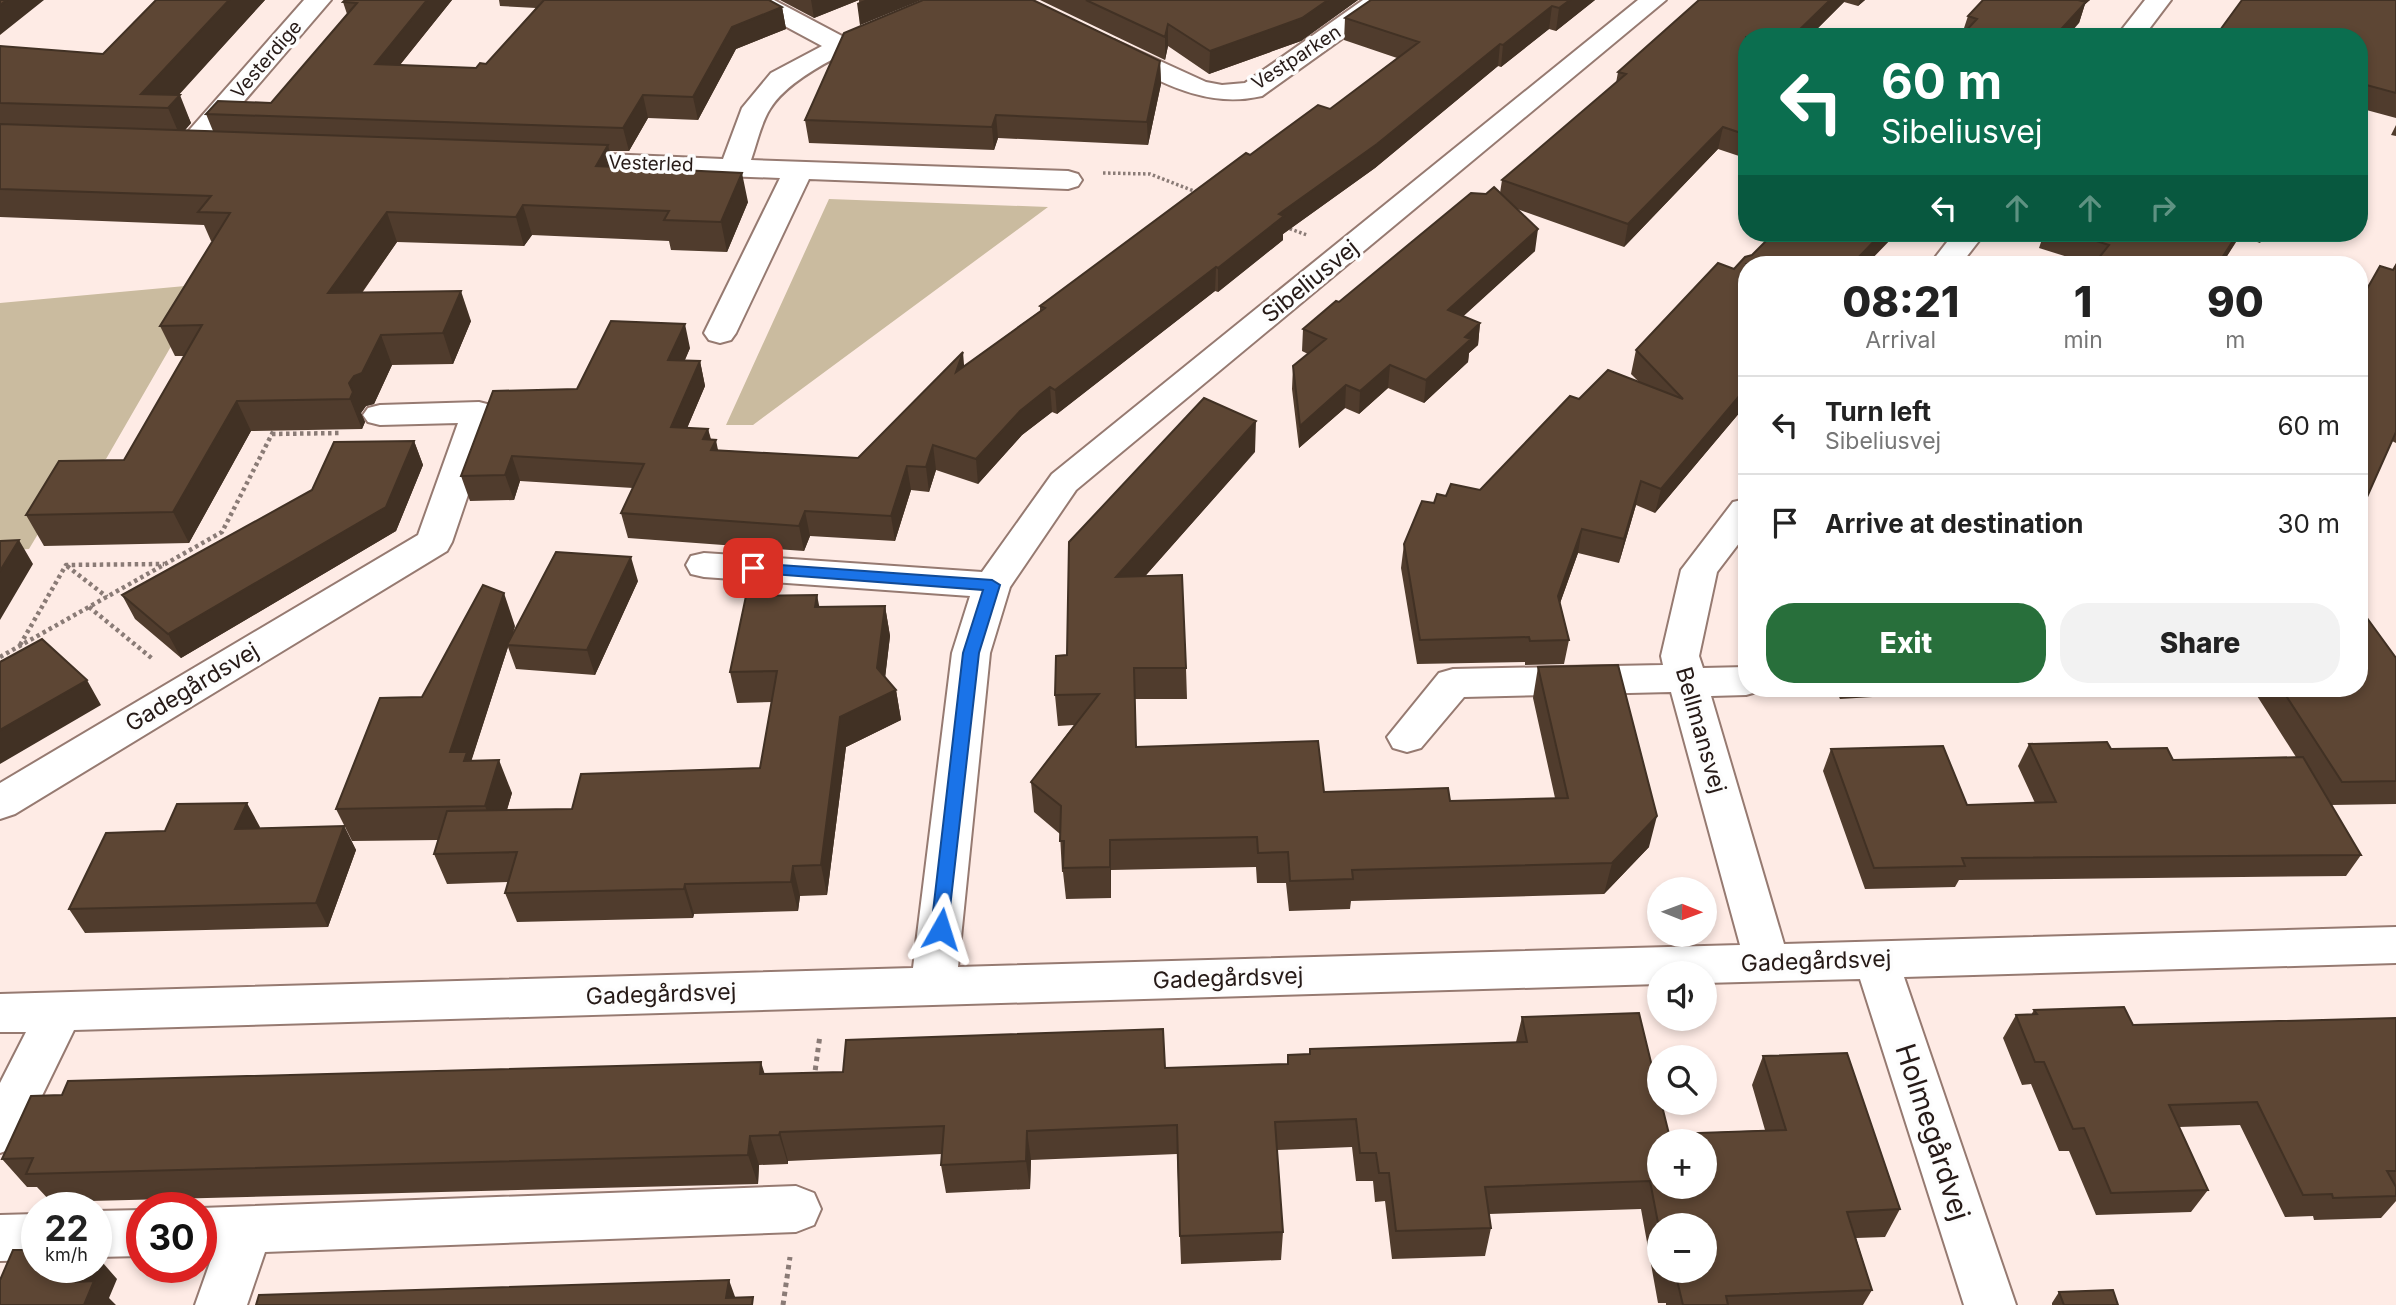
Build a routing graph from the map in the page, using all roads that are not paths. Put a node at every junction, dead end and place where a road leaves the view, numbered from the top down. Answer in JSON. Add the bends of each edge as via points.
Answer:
{"nodes":[{"id":1,"x":318,"y":0,"type":"edge"},
{"id":2,"x":755,"y":0,"type":"edge"},
{"id":3,"x":950,"y":0,"type":"edge"},
{"id":4,"x":1380,"y":0,"type":"edge"},
{"id":5,"x":1653,"y":0,"type":"edge"},
{"id":6,"x":2158,"y":0,"type":"edge"},
{"id":7,"x":2136,"y":28,"type":"edge"},
{"id":8,"x":1087,"y":35,"type":"edge"},
{"id":9,"x":841,"y":46,"type":"junction"},
{"id":10,"x":228,"y":151,"type":"edge"},
{"id":11,"x":529,"y":160,"type":"edge"},
{"id":12,"x":734,"y":166,"type":"junction"},
{"id":13,"x":799,"y":169,"type":"junction"},
{"id":14,"x":1068,"y":180,"type":"road end"},
{"id":15,"x":1963,"y":242,"type":"edge"},
{"id":16,"x":1951,"y":256,"type":"edge"},
{"id":17,"x":720,"y":333,"type":"dead end"},
{"id":18,"x":380,"y":415,"type":"road end"},
{"id":19,"x":1738,"y":520,"type":"edge"},
{"id":20,"x":704,"y":565,"type":"dead end"},
{"id":21,"x":992,"y":585,"type":"junction"},
{"id":22,"x":1686,"y":680,"type":"junction"},
{"id":23,"x":1738,"y":681,"type":"edge"},
{"id":24,"x":1406,"y":737,"type":"dead end"},
{"id":25,"x":0,"y":803,"type":"edge"},
{"id":26,"x":2396,"y":945,"type":"edge"},
{"id":27,"x":1876,"y":960,"type":"junction"},
{"id":28,"x":1767,"y":962,"type":"junction"},
{"id":29,"x":933,"y":986,"type":"junction"},
{"id":30,"x":60,"y":1012,"type":"junction"},
{"id":31,"x":0,"y":1013,"type":"edge"},
{"id":32,"x":0,"y":1132,"type":"edge"},
{"id":33,"x":796,"y":1209,"type":"road end"},
{"id":34,"x":224,"y":1230,"type":"edge"},
{"id":35,"x":21,"y":1237,"type":"edge"},
{"id":36,"x":0,"y":1238,"type":"edge"},
{"id":37,"x":221,"y":1305,"type":"edge"},
{"id":38,"x":1990,"y":1305,"type":"edge"}],
"edges":[{"from":1,"to":10,"type":"street","name":"Vesterdige","via":[[173,149]]},
{"from":2,"to":9,"type":"street"},
{"from":3,"to":9,"type":"street"},
{"from":4,"to":8,"type":"street","name":"Vestparken","via":[[1252,90],[1222,93],[1198,88]]},
{"from":5,"to":21,"type":"street","name":"Sibeliusvej","via":[[1064,482]]},
{"from":6,"to":7,"type":"street"},
{"from":9,"to":12,"type":"street","via":[[780,79],[756,108]]},
{"from":11,"to":12,"type":"street","name":"Vesterled"},
{"from":12,"to":13,"type":"street","name":"Vesterled"},
{"from":13,"to":14,"type":"street","name":"Vesterled"},
{"from":13,"to":17,"type":"street"},
{"from":15,"to":16,"type":"street"},
{"from":18,"to":25,"type":"street","name":"Gadegårdsvej","via":[[479,412],[433,542]]},
{"from":19,"to":22,"type":"street","name":"Bellmansvej","via":[[1699,570],[1680,656]]},
{"from":20,"to":21,"type":"street"},
{"from":21,"to":29,"type":"street","name":"Sibeliusvej","via":[[971,653]]},
{"from":22,"to":23,"type":"street"},
{"from":22,"to":24,"type":"street","via":[[1453,683]]},
{"from":22,"to":28,"type":"street","name":"Bellmansvej"},
{"from":26,"to":27,"type":"street","name":"Gadegårdsvej"},
{"from":27,"to":28,"type":"street","name":"Gadegårdsvej"},
{"from":27,"to":38,"type":"street","name":"Holmegårdvej"},
{"from":28,"to":29,"type":"street","name":"Gadegårdsvej"},
{"from":29,"to":30,"type":"street","name":"Gadegårdsvej"},
{"from":30,"to":31,"type":"street","name":"Gadegårdsvej"},
{"from":30,"to":32,"type":"street"},
{"from":33,"to":34,"type":"street"},
{"from":34,"to":37,"type":"street"},
{"from":35,"to":36,"type":"street"}]}
